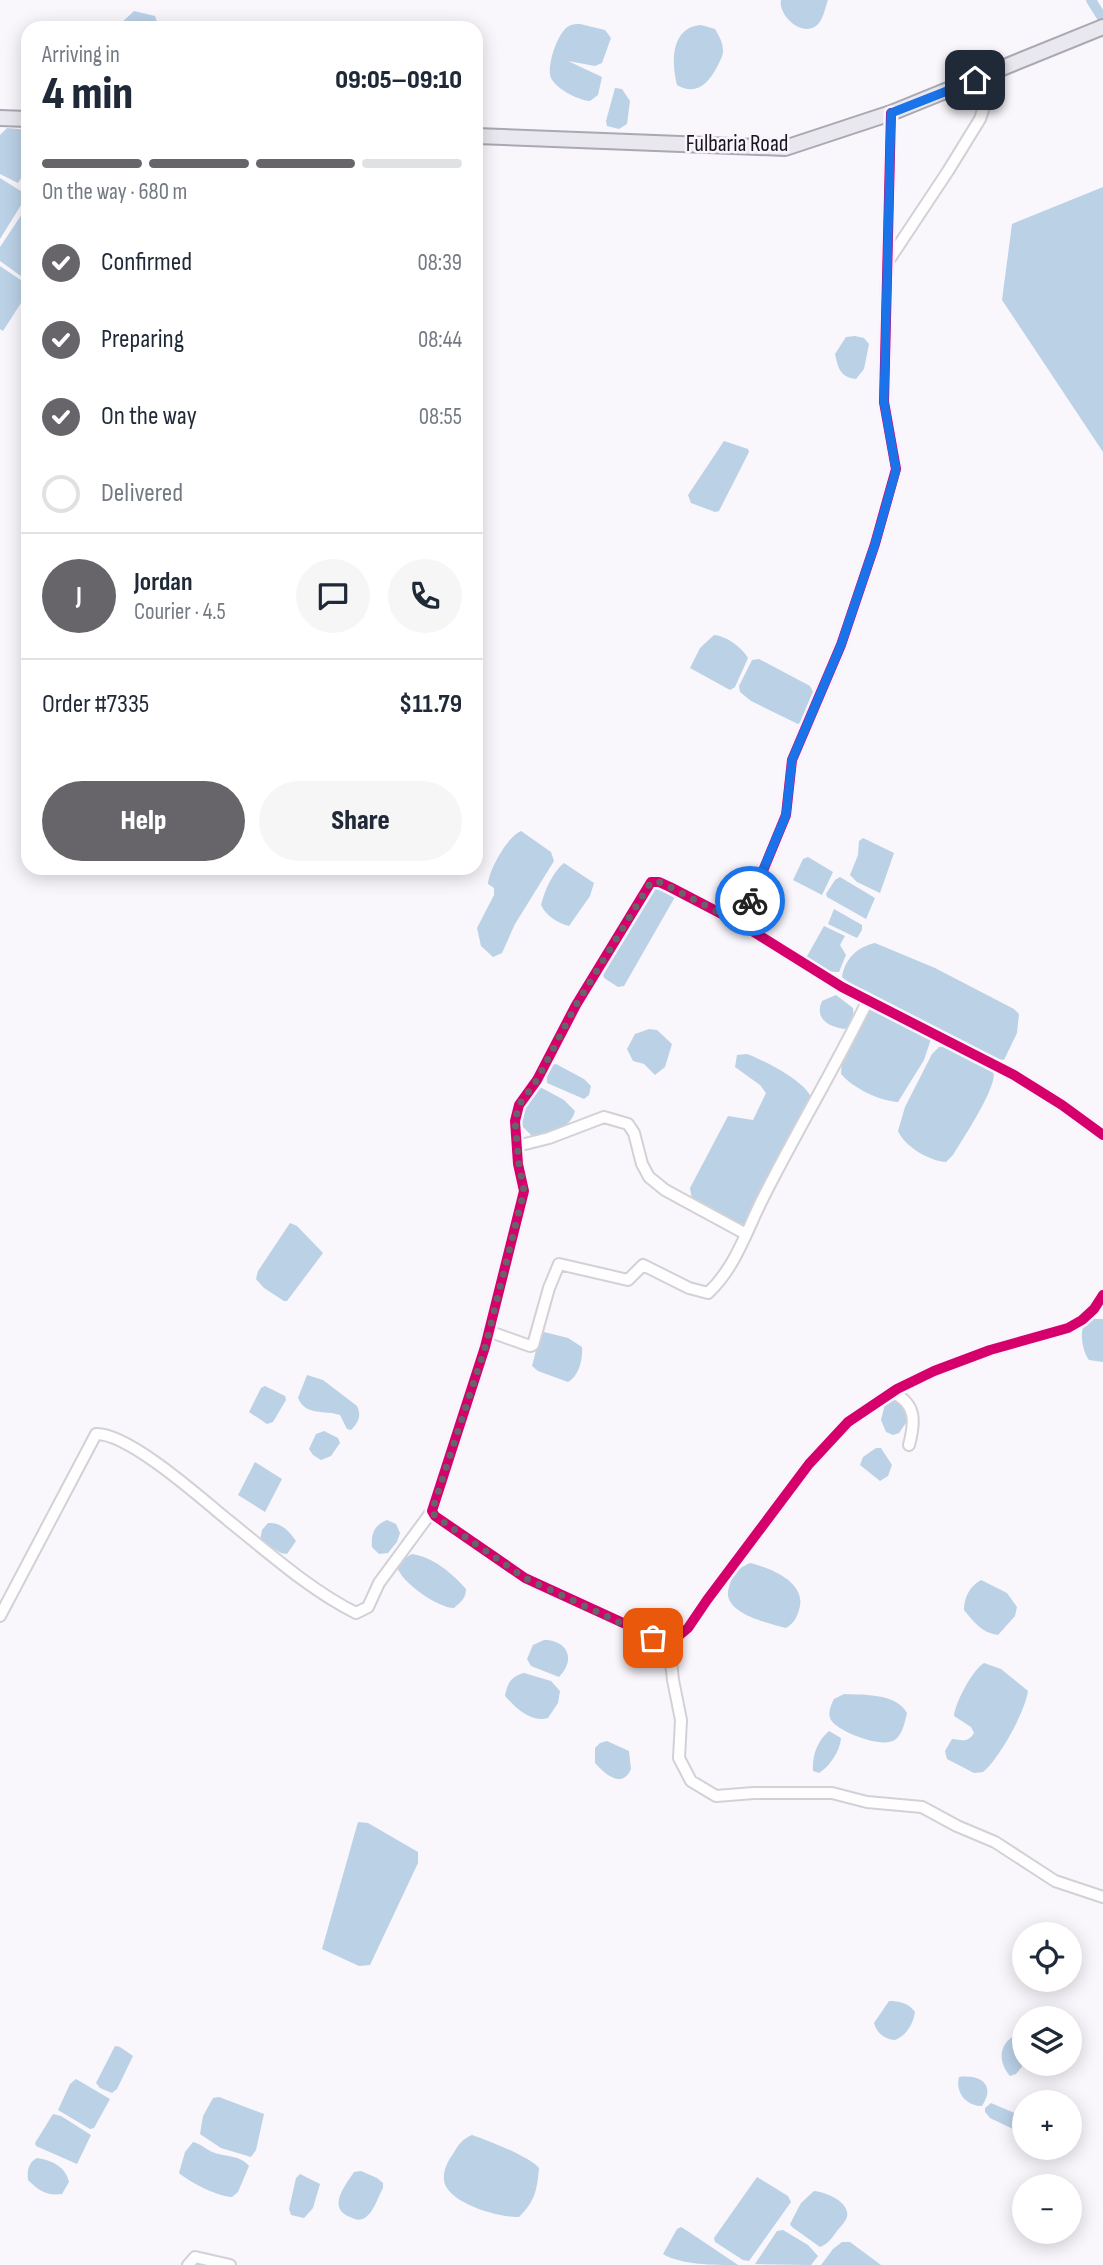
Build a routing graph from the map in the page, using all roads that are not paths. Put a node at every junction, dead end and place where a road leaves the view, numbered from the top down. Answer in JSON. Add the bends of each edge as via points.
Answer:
{"nodes":[{"id":1,"x":1103,"y":27,"type":"edge"},
{"id":2,"x":996,"y":71,"type":"junction"},
{"id":3,"x":891,"y":113,"type":"junction"},
{"id":4,"x":0,"y":118,"type":"edge"},
{"id":5,"x":21,"y":119,"type":"edge"},
{"id":6,"x":483,"y":136,"type":"edge"},
{"id":7,"x":889,"y":260,"type":"junction"},
{"id":8,"x":741,"y":924,"type":"junction"},
{"id":9,"x":868,"y":1000,"type":"junction"},
{"id":10,"x":1103,"y":1135,"type":"edge"},
{"id":11,"x":517,"y":1146,"type":"junction"},
{"id":12,"x":746,"y":1234,"type":"junction"},
{"id":13,"x":1103,"y":1295,"type":"edge"},
{"id":14,"x":488,"y":1331,"type":"junction"},
{"id":15,"x":892,"y":1392,"type":"junction"},
{"id":16,"x":909,"y":1445,"type":"dead end"},
{"id":17,"x":432,"y":1511,"type":"junction"},
{"id":18,"x":0,"y":1616,"type":"edge"},
{"id":19,"x":669,"y":1644,"type":"junction"},
{"id":20,"x":1103,"y":1897,"type":"edge"},
{"id":21,"x":188,"y":2265,"type":"edge"},
{"id":22,"x":230,"y":2265,"type":"edge"}],
"edges":[{"from":1,"to":2,"type":"main road","name":"Fulbaria Road"},
{"from":2,"to":3,"type":"main road","name":"Fulbaria Road"},
{"from":2,"to":7,"type":"street","via":[[975,126]]},
{"from":3,"to":6,"type":"main road","name":"Fulbaria Road","via":[[785,148]]},
{"from":3,"to":7,"type":"street"},
{"from":4,"to":5,"type":"main road"},
{"from":7,"to":8,"type":"street","via":[[884,402],[896,470],[841,645],[792,760],[786,815]]},
{"from":8,"to":9,"type":"street"},
{"from":8,"to":11,"type":"street","via":[[670,887],[651,882],[519,1105]]},
{"from":9,"to":10,"type":"street","via":[[1014,1076]]},
{"from":9,"to":12,"type":"street"},
{"from":11,"to":12,"type":"street","via":[[604,1117],[628,1124],[649,1177]]},
{"from":11,"to":14,"type":"street","via":[[524,1191]]},
{"from":12,"to":14,"type":"street","via":[[731,1266],[708,1293],[689,1289],[643,1265],[628,1280],[559,1264],[533,1345]]},
{"from":13,"to":15,"type":"street","via":[[1094,1309],[1068,1328],[962,1359]]},
{"from":14,"to":17,"type":"street"},
{"from":15,"to":16,"type":"street","via":[[906,1401],[914,1414]]},
{"from":15,"to":19,"type":"street","via":[[848,1422],[809,1464],[688,1628]]},
{"from":17,"to":18,"type":"street","via":[[379,1583],[368,1607],[356,1613],[338,1604],[162,1468],[121,1440],[96,1434]]},
{"from":17,"to":19,"type":"street","via":[[525,1578]]},
{"from":19,"to":20,"type":"street","via":[[681,1720],[679,1758],[691,1781],[716,1796],[832,1793],[867,1802],[922,1807],[995,1842],[1055,1881]]},
{"from":21,"to":22,"type":"street","via":[[195,2257]]}]}
